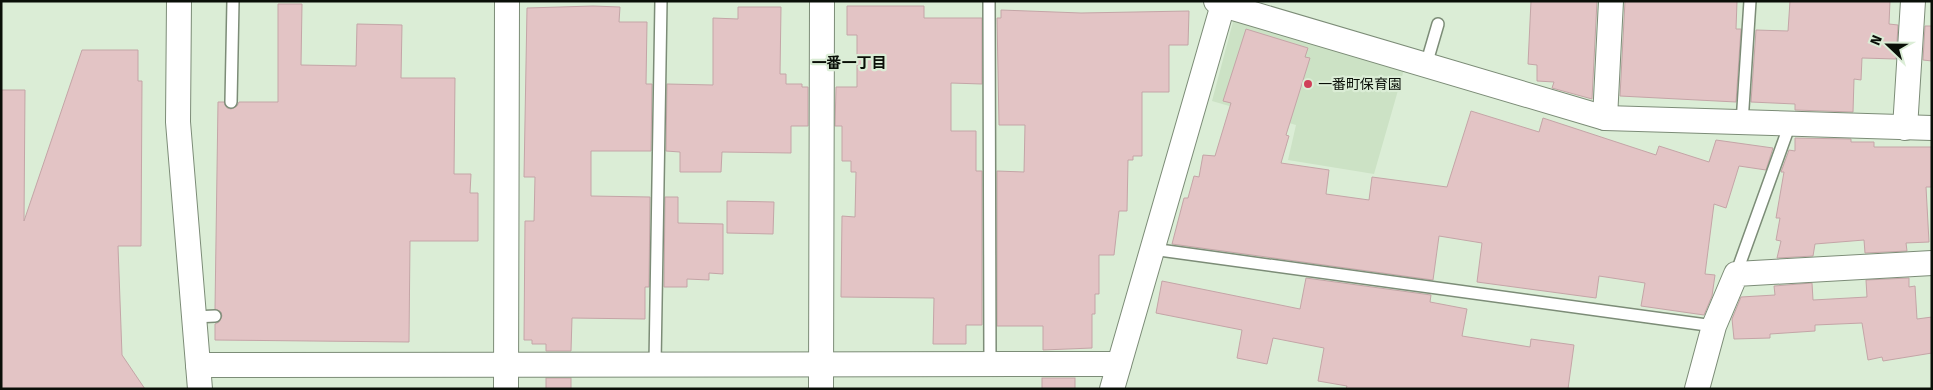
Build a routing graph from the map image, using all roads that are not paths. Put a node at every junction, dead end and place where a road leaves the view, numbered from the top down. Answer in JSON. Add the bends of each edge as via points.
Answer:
{"nodes":[{"id":1,"x":179,"y":1,"type":"edge"},
{"id":2,"x":232,"y":1,"type":"edge"},
{"id":3,"x":507,"y":1,"type":"edge"},
{"id":4,"x":661,"y":1,"type":"edge"},
{"id":5,"x":822,"y":1,"type":"edge"},
{"id":6,"x":989,"y":1,"type":"edge"},
{"id":7,"x":1611,"y":1,"type":"edge"},
{"id":8,"x":1750,"y":1,"type":"edge"},
{"id":9,"x":1913,"y":1,"type":"edge"},
{"id":10,"x":1221,"y":3,"type":"edge"},
{"id":11,"x":1438,"y":24,"type":"dead end"},
{"id":12,"x":1426,"y":65,"type":"junction"},
{"id":13,"x":232,"y":102,"type":"dead end"},
{"id":14,"x":1605,"y":118,"type":"junction"},
{"id":15,"x":1742,"y":123,"type":"junction"},
{"id":16,"x":1790,"y":124,"type":"junction"},
{"id":17,"x":1905,"y":128,"type":"junction"},
{"id":18,"x":1932,"y":128,"type":"edge"},
{"id":19,"x":1152,"y":249,"type":"junction"},
{"id":20,"x":1932,"y":263,"type":"edge"},
{"id":21,"x":1736,"y":274,"type":"junction"},
{"id":22,"x":1714,"y":326,"type":"junction"},
{"id":23,"x":506,"y":364,"type":"junction"},
{"id":24,"x":655,"y":364,"type":"junction"},
{"id":25,"x":822,"y":364,"type":"junction"},
{"id":26,"x":990,"y":364,"type":"junction"},
{"id":27,"x":1119,"y":364,"type":"junction"},
{"id":28,"x":198,"y":365,"type":"junction"},
{"id":29,"x":200,"y":389,"type":"edge"},
{"id":30,"x":506,"y":389,"type":"edge"},
{"id":31,"x":821,"y":389,"type":"edge"},
{"id":32,"x":1112,"y":389,"type":"edge"},
{"id":33,"x":1697,"y":389,"type":"edge"}],
"edges":[{"from":1,"to":28,"type":"street","via":[[178,122],[205,317]]},
{"from":2,"to":13,"type":"lane"},
{"from":3,"to":23,"type":"street"},
{"from":4,"to":24,"type":"lane"},
{"from":5,"to":25,"type":"street"},
{"from":6,"to":26,"type":"lane"},
{"from":7,"to":14,"type":"street"},
{"from":8,"to":15,"type":"lane"},
{"from":9,"to":17,"type":"street"},
{"from":10,"to":12,"type":"street"},
{"from":10,"to":19,"type":"street"},
{"from":11,"to":12,"type":"lane"},
{"from":12,"to":14,"type":"street"},
{"from":14,"to":15,"type":"street"},
{"from":15,"to":16,"type":"street"},
{"from":16,"to":17,"type":"street"},
{"from":16,"to":21,"type":"lane"},
{"from":17,"to":18,"type":"street"},
{"from":19,"to":22,"type":"lane"},
{"from":19,"to":27,"type":"street"},
{"from":20,"to":21,"type":"street"},
{"from":21,"to":22,"type":"street"},
{"from":22,"to":33,"type":"street"},
{"from":23,"to":24,"type":"street"},
{"from":23,"to":28,"type":"street"},
{"from":23,"to":30,"type":"street"},
{"from":24,"to":25,"type":"street"},
{"from":25,"to":26,"type":"street"},
{"from":25,"to":31,"type":"street"},
{"from":26,"to":27,"type":"street"},
{"from":27,"to":32,"type":"street"},
{"from":28,"to":29,"type":"street"}]}
